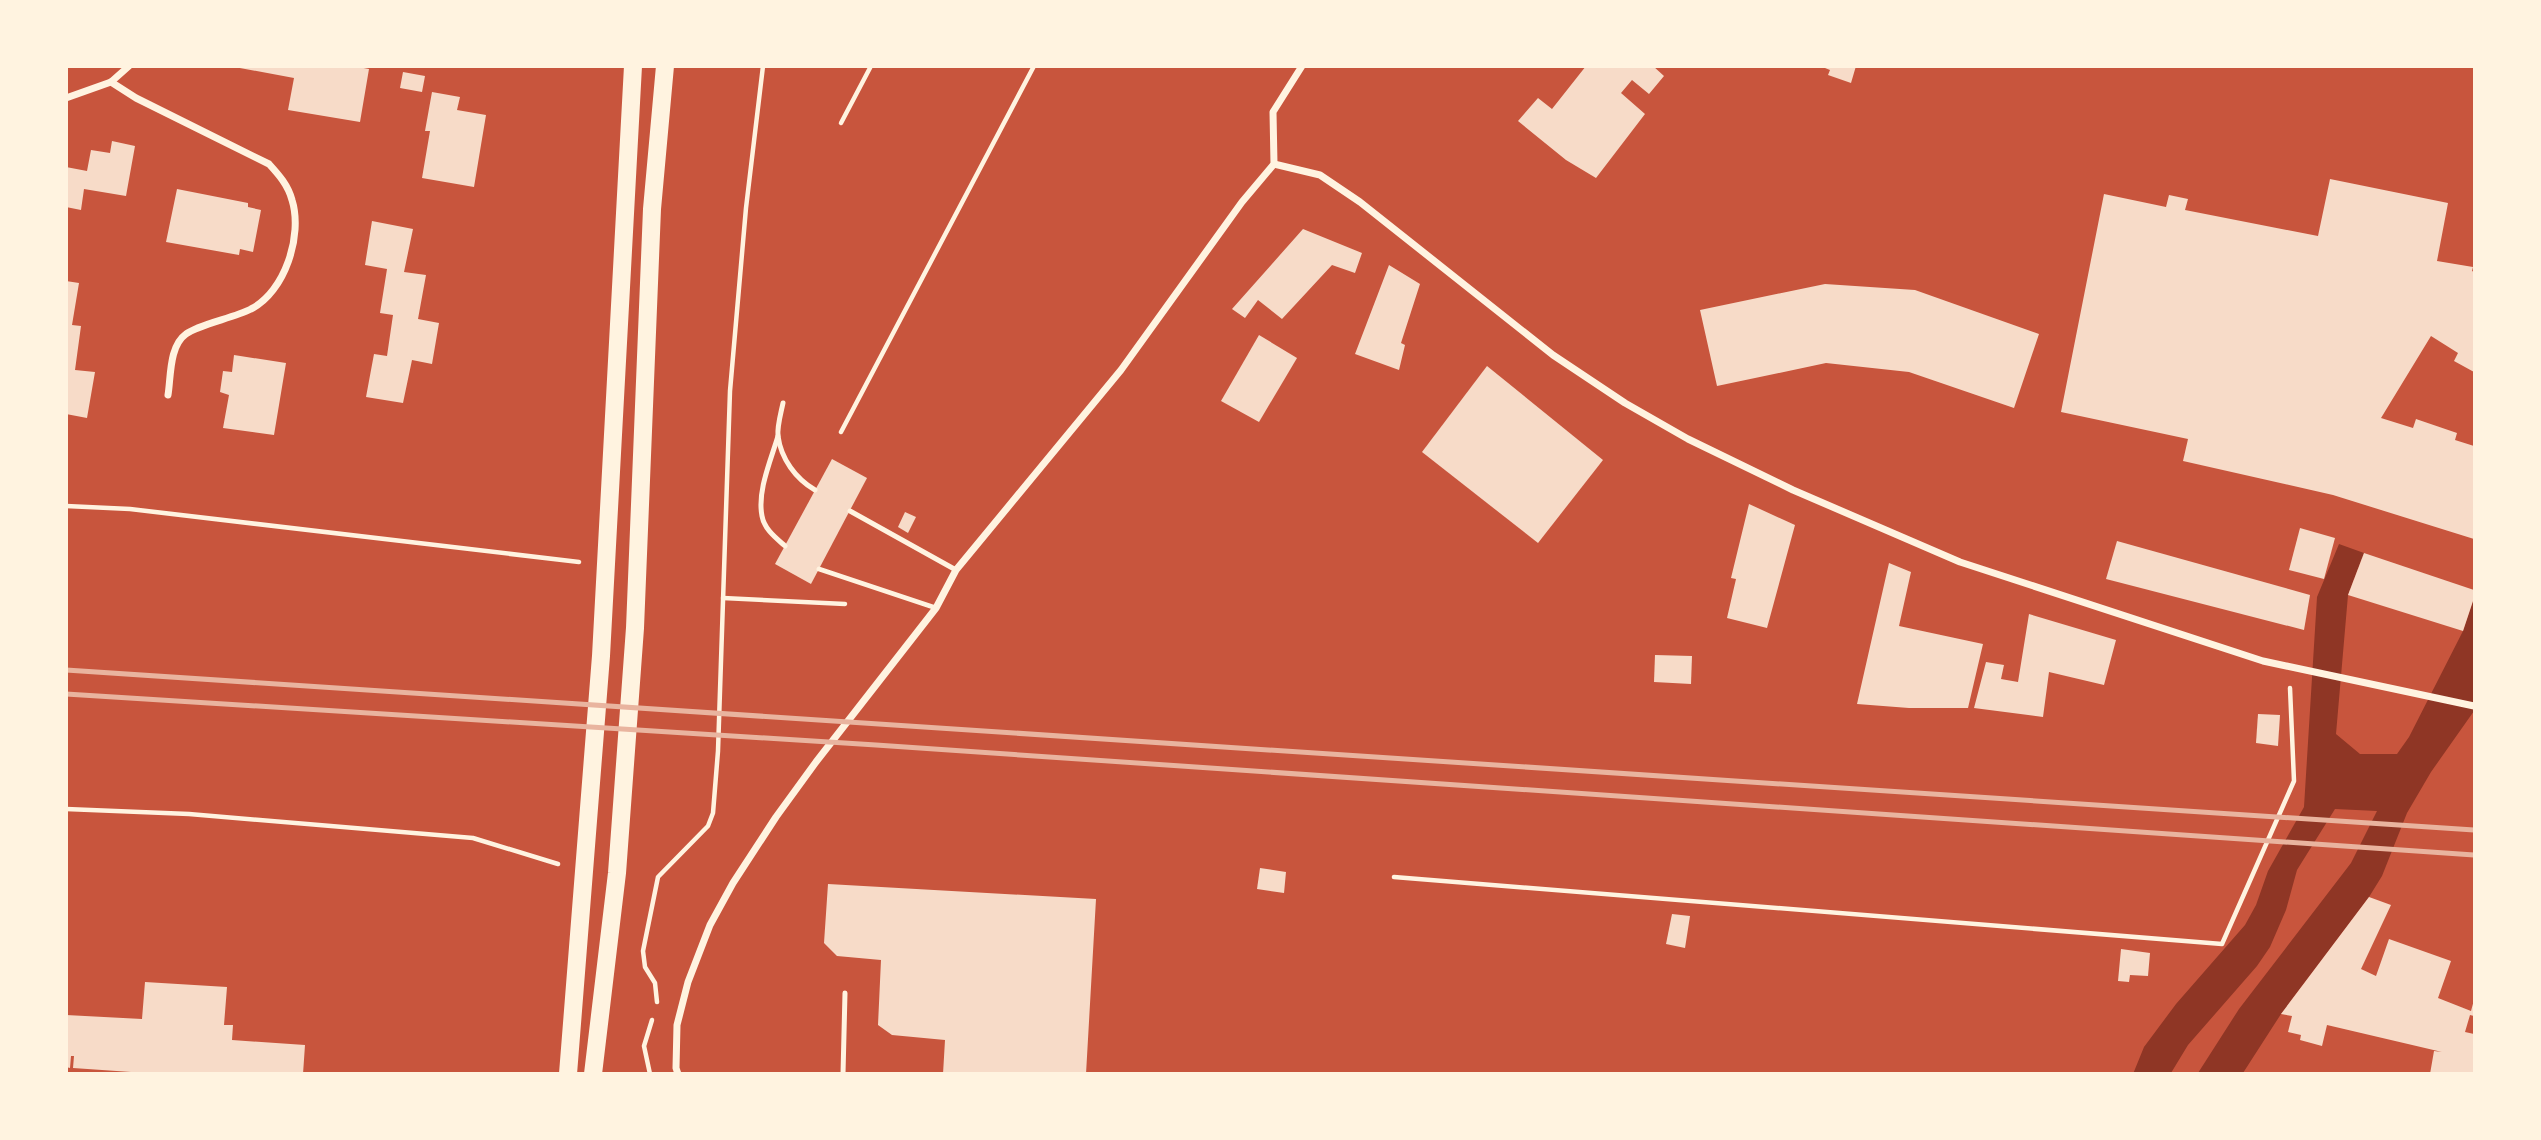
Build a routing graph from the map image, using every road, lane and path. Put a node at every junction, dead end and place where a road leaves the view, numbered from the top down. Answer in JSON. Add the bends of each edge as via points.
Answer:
{"nodes":[{"id":1,"x":129,"y":66,"type":"edge"},
{"id":2,"x":633,"y":66,"type":"edge"},
{"id":3,"x":665,"y":66,"type":"edge"},
{"id":4,"x":763,"y":66,"type":"edge"},
{"id":5,"x":872,"y":66,"type":"edge"},
{"id":6,"x":1034,"y":66,"type":"edge"},
{"id":7,"x":1302,"y":66,"type":"edge"},
{"id":8,"x":111,"y":82,"type":"junction"},
{"id":9,"x":66,"y":98,"type":"edge"},
{"id":10,"x":841,"y":123,"type":"dead end"},
{"id":11,"x":1274,"y":164,"type":"junction"},
{"id":12,"x":168,"y":395,"type":"dead end"},
{"id":13,"x":783,"y":403,"type":"dead end"},
{"id":14,"x":841,"y":432,"type":"dead end"},
{"id":15,"x":778,"y":436,"type":"junction"},
{"id":16,"x":815,"y":490,"type":"dead end"},
{"id":17,"x":66,"y":506,"type":"edge"},
{"id":18,"x":850,"y":511,"type":"dead end"},
{"id":19,"x":785,"y":546,"type":"dead end"},
{"id":20,"x":583,"y":563,"type":"dead end"},
{"id":21,"x":819,"y":569,"type":"dead end"},
{"id":22,"x":956,"y":570,"type":"junction"},
{"id":23,"x":723,"y":598,"type":"junction"},
{"id":24,"x":853,"y":604,"type":"dead end"},
{"id":25,"x":936,"y":608,"type":"junction"},
{"id":26,"x":2290,"y":667,"type":"junction"},
{"id":27,"x":2474,"y":706,"type":"edge"},
{"id":28,"x":66,"y":809,"type":"edge"},
{"id":29,"x":559,"y":850,"type":"dead end"},
{"id":30,"x":1394,"y":877,"type":"dead end"},
{"id":31,"x":845,"y":993,"type":"dead end"},
{"id":32,"x":570,"y":1051,"type":"junction"},
{"id":33,"x":561,"y":1073,"type":"edge"},
{"id":34,"x":568,"y":1073,"type":"edge"},
{"id":35,"x":593,"y":1073,"type":"edge"},
{"id":36,"x":650,"y":1073,"type":"edge"},
{"id":37,"x":678,"y":1073,"type":"edge"},
{"id":38,"x":844,"y":1073,"type":"edge"}],
"edges":[{"from":1,"to":8,"type":"street"},
{"from":2,"to":32,"type":"main road","via":[[601,656]]},
{"from":3,"to":35,"type":"main road","via":[[652,209],[634,642],[617,873]]},
{"from":4,"to":23,"type":"path","via":[[730,391]]},
{"from":5,"to":10,"type":"path"},
{"from":6,"to":14,"type":"path"},
{"from":7,"to":11,"type":"street","via":[[1273,111]]},
{"from":8,"to":9,"type":"street"},
{"from":8,"to":12,"type":"street","via":[[269,164],[283,179],[293,201],[290,254],[281,281],[253,308],[185,334],[174,351]]},
{"from":11,"to":22,"type":"street","via":[[1121,370]]},
{"from":11,"to":26,"type":"street","via":[[1320,174],[1553,355],[1688,439],[1959,562]]},
{"from":13,"to":15,"type":"lane"},
{"from":15,"to":16,"type":"lane","via":[[794,474]]},
{"from":15,"to":19,"type":"lane","via":[[762,495],[762,518]]},
{"from":17,"to":20,"type":"path","via":[[130,509]]},
{"from":18,"to":22,"type":"lane"},
{"from":21,"to":25,"type":"lane"},
{"from":22,"to":25,"type":"street"},
{"from":23,"to":24,"type":"path"},
{"from":23,"to":36,"type":"path","via":[[713,813],[708,826],[658,877],[643,951],[657,1001],[644,1046]]},
{"from":25,"to":37,"type":"street","via":[[775,817],[733,883],[710,925],[688,982],[677,1025]]},
{"from":26,"to":27,"type":"street"},
{"from":26,"to":30,"type":"path","via":[[2294,781],[2222,944]]},
{"from":28,"to":29,"type":"path","via":[[189,814],[472,838],[558,864]]},
{"from":31,"to":38,"type":"lane"},
{"from":32,"to":33,"type":"main road"},
{"from":32,"to":34,"type":"main road"}]}
